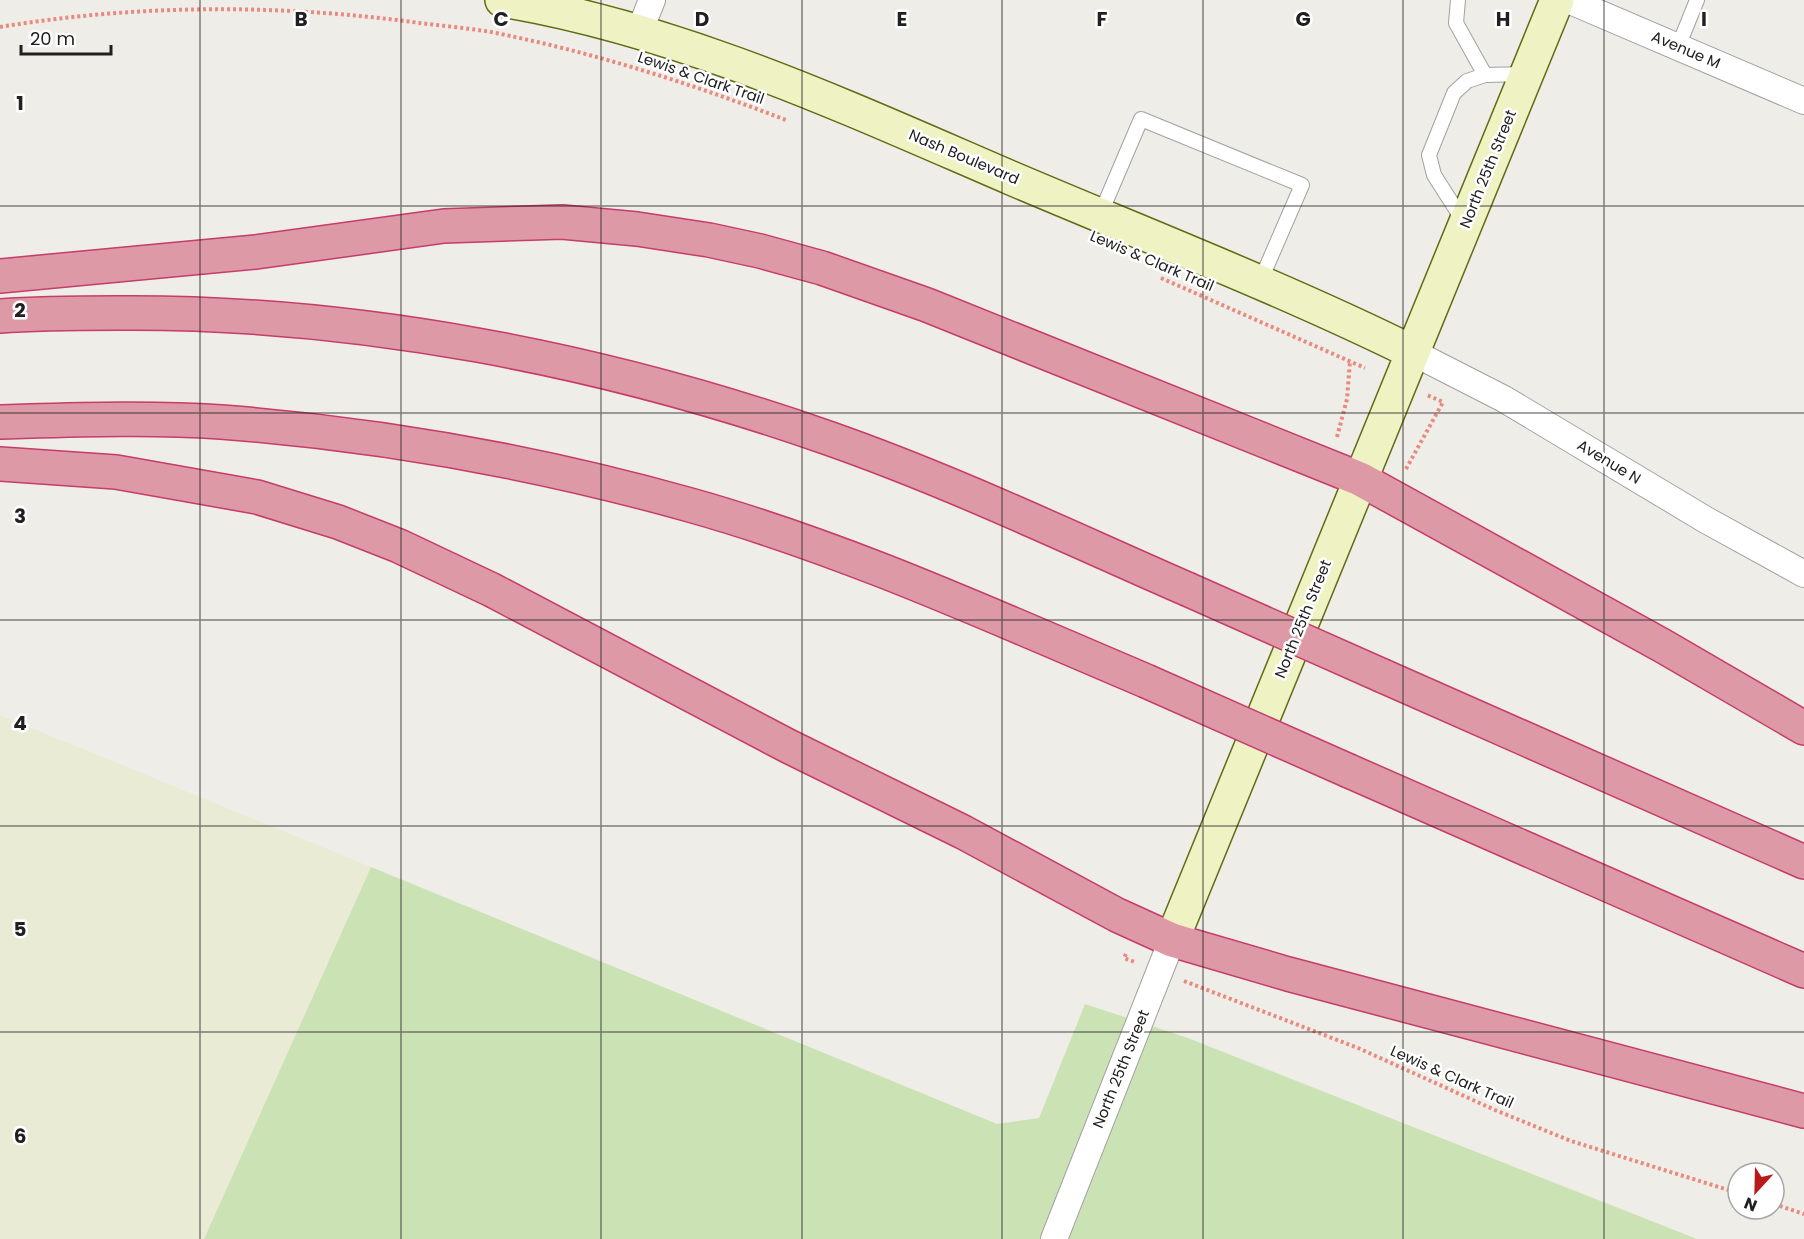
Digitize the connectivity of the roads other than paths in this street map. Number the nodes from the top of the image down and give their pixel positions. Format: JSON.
{"nodes":[{"id":1,"x":502,"y":0,"type":"edge"},
{"id":2,"x":652,"y":0,"type":"edge"},
{"id":3,"x":1458,"y":0,"type":"edge"},
{"id":4,"x":1557,"y":0,"type":"edge"},
{"id":5,"x":1568,"y":0,"type":"edge"},
{"id":6,"x":1697,"y":0,"type":"edge"},
{"id":7,"x":640,"y":30,"type":"junction"},
{"id":8,"x":1678,"y":47,"type":"junction"},
{"id":9,"x":1527,"y":74,"type":"junction"},
{"id":10,"x":1485,"y":75,"type":"junction"},
{"id":11,"x":1804,"y":101,"type":"edge"},
{"id":12,"x":1100,"y":215,"type":"junction"},
{"id":13,"x":1465,"y":224,"type":"junction"},
{"id":14,"x":0,"y":276,"type":"edge"},
{"id":15,"x":1259,"y":284,"type":"junction"},
{"id":16,"x":0,"y":316,"type":"edge"},
{"id":17,"x":1413,"y":352,"type":"junction"},
{"id":18,"x":0,"y":422,"type":"edge"},
{"id":19,"x":0,"y":464,"type":"edge"},
{"id":20,"x":1360,"y":479,"type":"junction"},
{"id":21,"x":1804,"y":574,"type":"edge"},
{"id":22,"x":1804,"y":728,"type":"edge"},
{"id":23,"x":1804,"y":862,"type":"edge"},
{"id":24,"x":1172,"y":940,"type":"junction"},
{"id":25,"x":1804,"y":971,"type":"edge"},
{"id":26,"x":1804,"y":1111,"type":"edge"},
{"id":27,"x":1054,"y":1239,"type":"edge"}],
"edges":[{"from":1,"to":7,"type":"street","name":"Nash Boulevard"},
{"from":2,"to":7,"type":"street"},
{"from":3,"to":10,"type":"lane"},
{"from":4,"to":9,"type":"street","name":"North 25th Street"},
{"from":5,"to":8,"type":"street","name":"Avenue M"},
{"from":6,"to":8,"type":"lane"},
{"from":7,"to":12,"type":"street","name":"Nash Boulevard"},
{"from":8,"to":11,"type":"street","name":"Avenue M"},
{"from":9,"to":10,"type":"lane"},
{"from":9,"to":13,"type":"street","name":"North 25th Street"},
{"from":10,"to":13,"type":"lane"},
{"from":12,"to":15,"type":"street","name":"Nash Boulevard"},
{"from":12,"to":15,"type":"lane"},
{"from":13,"to":17,"type":"street","name":"North 25th Street"},
{"from":14,"to":20,"type":"highway"},
{"from":15,"to":17,"type":"street","name":"Nash Boulevard"},
{"from":16,"to":23,"type":"highway","bridge":true},
{"from":17,"to":20,"type":"street","name":"North 25th Street"},
{"from":17,"to":21,"type":"street","name":"Avenue N"},
{"from":18,"to":25,"type":"highway","bridge":true},
{"from":19,"to":24,"type":"highway"},
{"from":20,"to":22,"type":"highway"},
{"from":20,"to":24,"type":"street","name":"North 25th Street"},
{"from":24,"to":26,"type":"highway"},
{"from":24,"to":27,"type":"street","name":"North 25th Street"}]}
